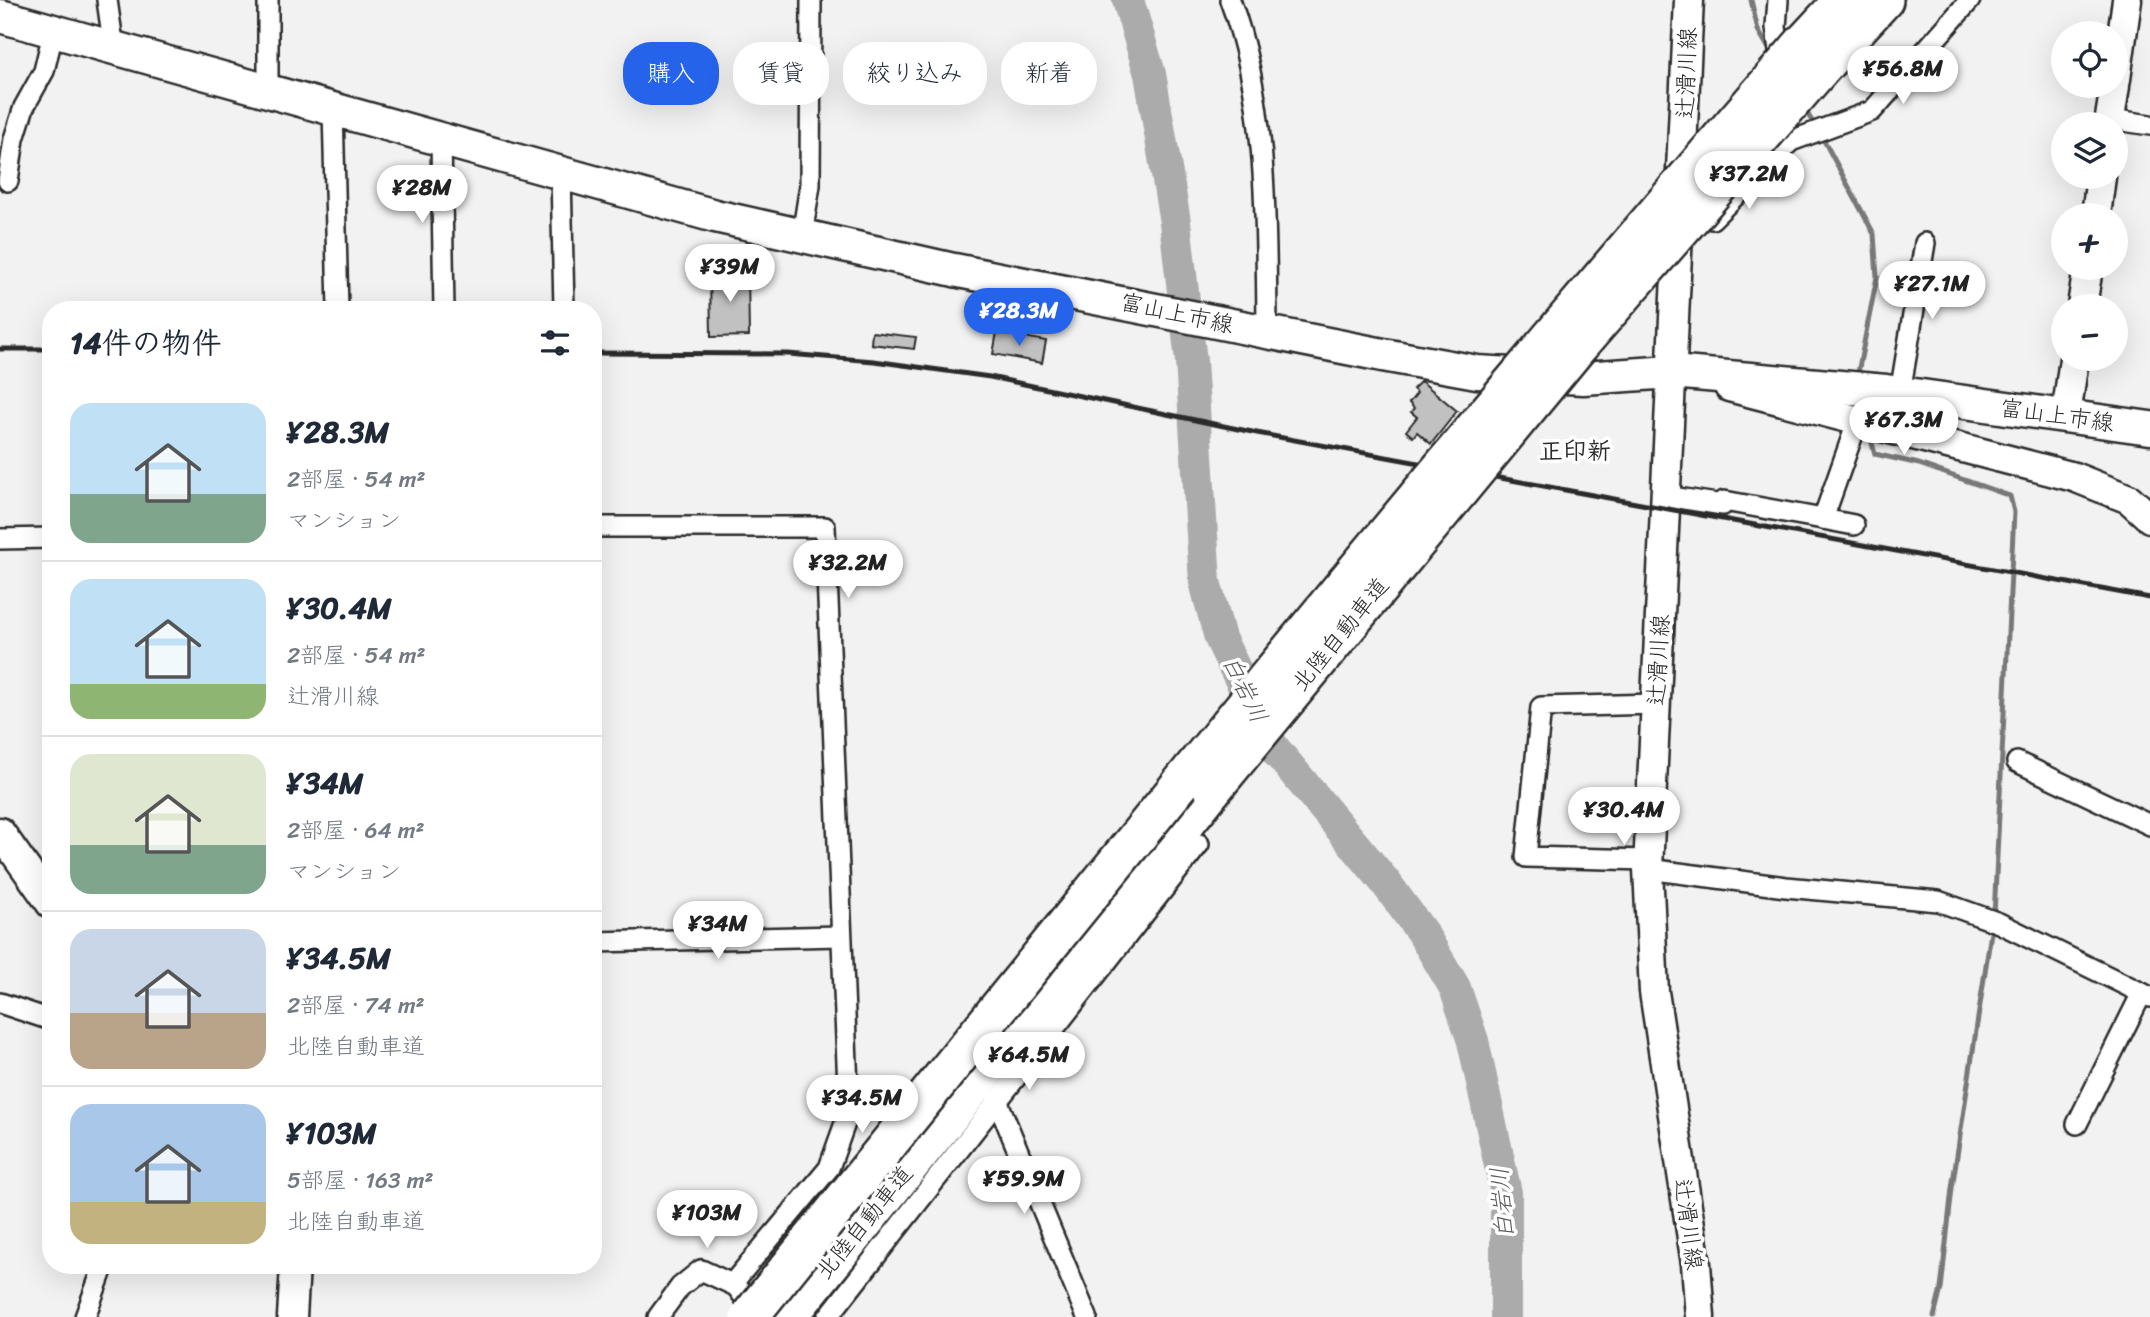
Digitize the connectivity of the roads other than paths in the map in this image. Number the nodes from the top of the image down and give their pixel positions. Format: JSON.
{"nodes":[{"id":1,"x":107,"y":0,"type":"edge"},
{"id":2,"x":268,"y":0,"type":"edge"},
{"id":3,"x":811,"y":0,"type":"edge"},
{"id":4,"x":1230,"y":0,"type":"edge"},
{"id":5,"x":1689,"y":0,"type":"edge"},
{"id":6,"x":1778,"y":0,"type":"edge"},
{"id":7,"x":1843,"y":0,"type":"edge"},
{"id":8,"x":1884,"y":0,"type":"edge"},
{"id":9,"x":1970,"y":0,"type":"edge"},
{"id":10,"x":2127,"y":0,"type":"edge"},
{"id":11,"x":0,"y":16,"type":"edge"},
{"id":12,"x":2124,"y":21,"type":"edge"},
{"id":13,"x":54,"y":29,"type":"junction"},
{"id":14,"x":110,"y":45,"type":"junction"},
{"id":15,"x":1814,"y":53,"type":"junction"},
{"id":16,"x":268,"y":90,"type":"junction"},
{"id":17,"x":333,"y":109,"type":"junction"},
{"id":18,"x":2128,"y":123,"type":"edge"},
{"id":19,"x":2150,"y":125,"type":"edge"},
{"id":20,"x":441,"y":140,"type":"junction"},
{"id":21,"x":1791,"y":141,"type":"junction"},
{"id":22,"x":561,"y":173,"type":"junction"},
{"id":23,"x":8,"y":181,"type":"dead end"},
{"id":24,"x":802,"y":236,"type":"junction"},
{"id":25,"x":1925,"y":243,"type":"dead end"},
{"id":26,"x":1679,"y":251,"type":"junction"},
{"id":27,"x":338,"y":301,"type":"edge"},
{"id":28,"x":443,"y":301,"type":"edge"},
{"id":29,"x":564,"y":301,"type":"edge"},
{"id":30,"x":1267,"y":332,"type":"junction"},
{"id":31,"x":2072,"y":371,"type":"edge"},
{"id":32,"x":1672,"y":372,"type":"junction"},
{"id":33,"x":1900,"y":393,"type":"junction"},
{"id":34,"x":2066,"y":415,"type":"junction"},
{"id":35,"x":1858,"y":420,"type":"junction"},
{"id":36,"x":2150,"y":428,"type":"edge"},
{"id":37,"x":1678,"y":498,"type":"dead end"},
{"id":38,"x":2150,"y":518,"type":"edge"},
{"id":39,"x":1823,"y":519,"type":"junction"},
{"id":40,"x":1854,"y":525,"type":"dead end"},
{"id":41,"x":602,"y":527,"type":"edge"},
{"id":42,"x":42,"y":538,"type":"edge"},
{"id":43,"x":0,"y":539,"type":"edge"},
{"id":44,"x":1656,"y":704,"type":"junction"},
{"id":45,"x":2017,"y":762,"type":"dead end"},
{"id":46,"x":2150,"y":825,"type":"edge"},
{"id":47,"x":0,"y":832,"type":"edge"},
{"id":48,"x":1199,"y":844,"type":"dead end"},
{"id":49,"x":1648,"y":865,"type":"junction"},
{"id":50,"x":42,"y":891,"type":"edge"},
{"id":51,"x":841,"y":936,"type":"junction"},
{"id":52,"x":602,"y":942,"type":"edge"},
{"id":53,"x":2146,"y":995,"type":"edge"},
{"id":54,"x":0,"y":1003,"type":"edge"},
{"id":55,"x":42,"y":1017,"type":"edge"},
{"id":56,"x":997,"y":1100,"type":"junction"},
{"id":57,"x":2077,"y":1124,"type":"dead end"},
{"id":58,"x":101,"y":1274,"type":"edge"},
{"id":59,"x":297,"y":1274,"type":"edge"},
{"id":60,"x":732,"y":1284,"type":"junction"},
{"id":61,"x":85,"y":1317,"type":"edge"},
{"id":62,"x":292,"y":1317,"type":"edge"},
{"id":63,"x":658,"y":1317,"type":"edge"},
{"id":64,"x":749,"y":1317,"type":"edge"},
{"id":65,"x":758,"y":1317,"type":"edge"},
{"id":66,"x":788,"y":1317,"type":"edge"},
{"id":67,"x":828,"y":1317,"type":"edge"},
{"id":68,"x":1087,"y":1317,"type":"edge"},
{"id":69,"x":1700,"y":1317,"type":"edge"}],
"edges":[{"from":1,"to":14,"type":"street"},
{"from":2,"to":16,"type":"street"},
{"from":3,"to":24,"type":"street"},
{"from":4,"to":30,"type":"street"},
{"from":5,"to":26,"type":"main road","name":"辻滑川線"},
{"from":6,"to":21,"type":"street"},
{"from":7,"to":15,"type":"highway","name":"北陸自動車道"},
{"from":8,"to":15,"type":"highway","name":"北陸自動車道"},
{"from":9,"to":21,"type":"street"},
{"from":10,"to":12,"type":"main road"},
{"from":11,"to":13,"type":"main road","name":"富山上市線"},
{"from":13,"to":14,"type":"main road","name":"富山上市線"},
{"from":13,"to":23,"type":"street"},
{"from":14,"to":16,"type":"main road","name":"富山上市線"},
{"from":15,"to":64,"type":"highway","name":"北陸自動車道","bridge":true},
{"from":15,"to":66,"type":"highway","name":"北陸自動車道","bridge":true},
{"from":16,"to":17,"type":"main road","name":"富山上市線"},
{"from":17,"to":20,"type":"main road","name":"富山上市線"},
{"from":17,"to":27,"type":"street"},
{"from":18,"to":19,"type":"street"},
{"from":20,"to":22,"type":"main road","name":"富山上市線"},
{"from":20,"to":28,"type":"street"},
{"from":21,"to":26,"type":"street"},
{"from":22,"to":24,"type":"main road","name":"富山上市線"},
{"from":22,"to":29,"type":"street"},
{"from":24,"to":30,"type":"main road","name":"富山上市線"},
{"from":25,"to":33,"type":"street"},
{"from":26,"to":32,"type":"main road","name":"辻滑川線"},
{"from":30,"to":32,"type":"main road","name":"富山上市線"},
{"from":31,"to":34,"type":"main road"},
{"from":32,"to":33,"type":"main road","name":"富山上市線"},
{"from":32,"to":35,"type":"main road"},
{"from":32,"to":44,"type":"main road","name":"辻滑川線"},
{"from":33,"to":34,"type":"main road","name":"富山上市線"},
{"from":34,"to":36,"type":"main road","name":"富山上市線"},
{"from":35,"to":38,"type":"main road"},
{"from":35,"to":39,"type":"street"},
{"from":37,"to":39,"type":"street"},
{"from":39,"to":40,"type":"street"},
{"from":41,"to":51,"type":"street"},
{"from":42,"to":43,"type":"street"},
{"from":44,"to":49,"type":"main road","name":"辻滑川線"},
{"from":44,"to":49,"type":"street"},
{"from":45,"to":46,"type":"street"},
{"from":47,"to":50,"type":"main road"},
{"from":48,"to":56,"type":"street"},
{"from":49,"to":53,"type":"street"},
{"from":49,"to":69,"type":"main road","name":"辻滑川線"},
{"from":51,"to":52,"type":"street"},
{"from":51,"to":60,"type":"street"},
{"from":53,"to":57,"type":"street"},
{"from":54,"to":55,"type":"street"},
{"from":56,"to":67,"type":"street"},
{"from":56,"to":68,"type":"street"},
{"from":58,"to":61,"type":"street"},
{"from":59,"to":62,"type":"main road"},
{"from":60,"to":63,"type":"street"},
{"from":60,"to":65,"type":"street"}]}
